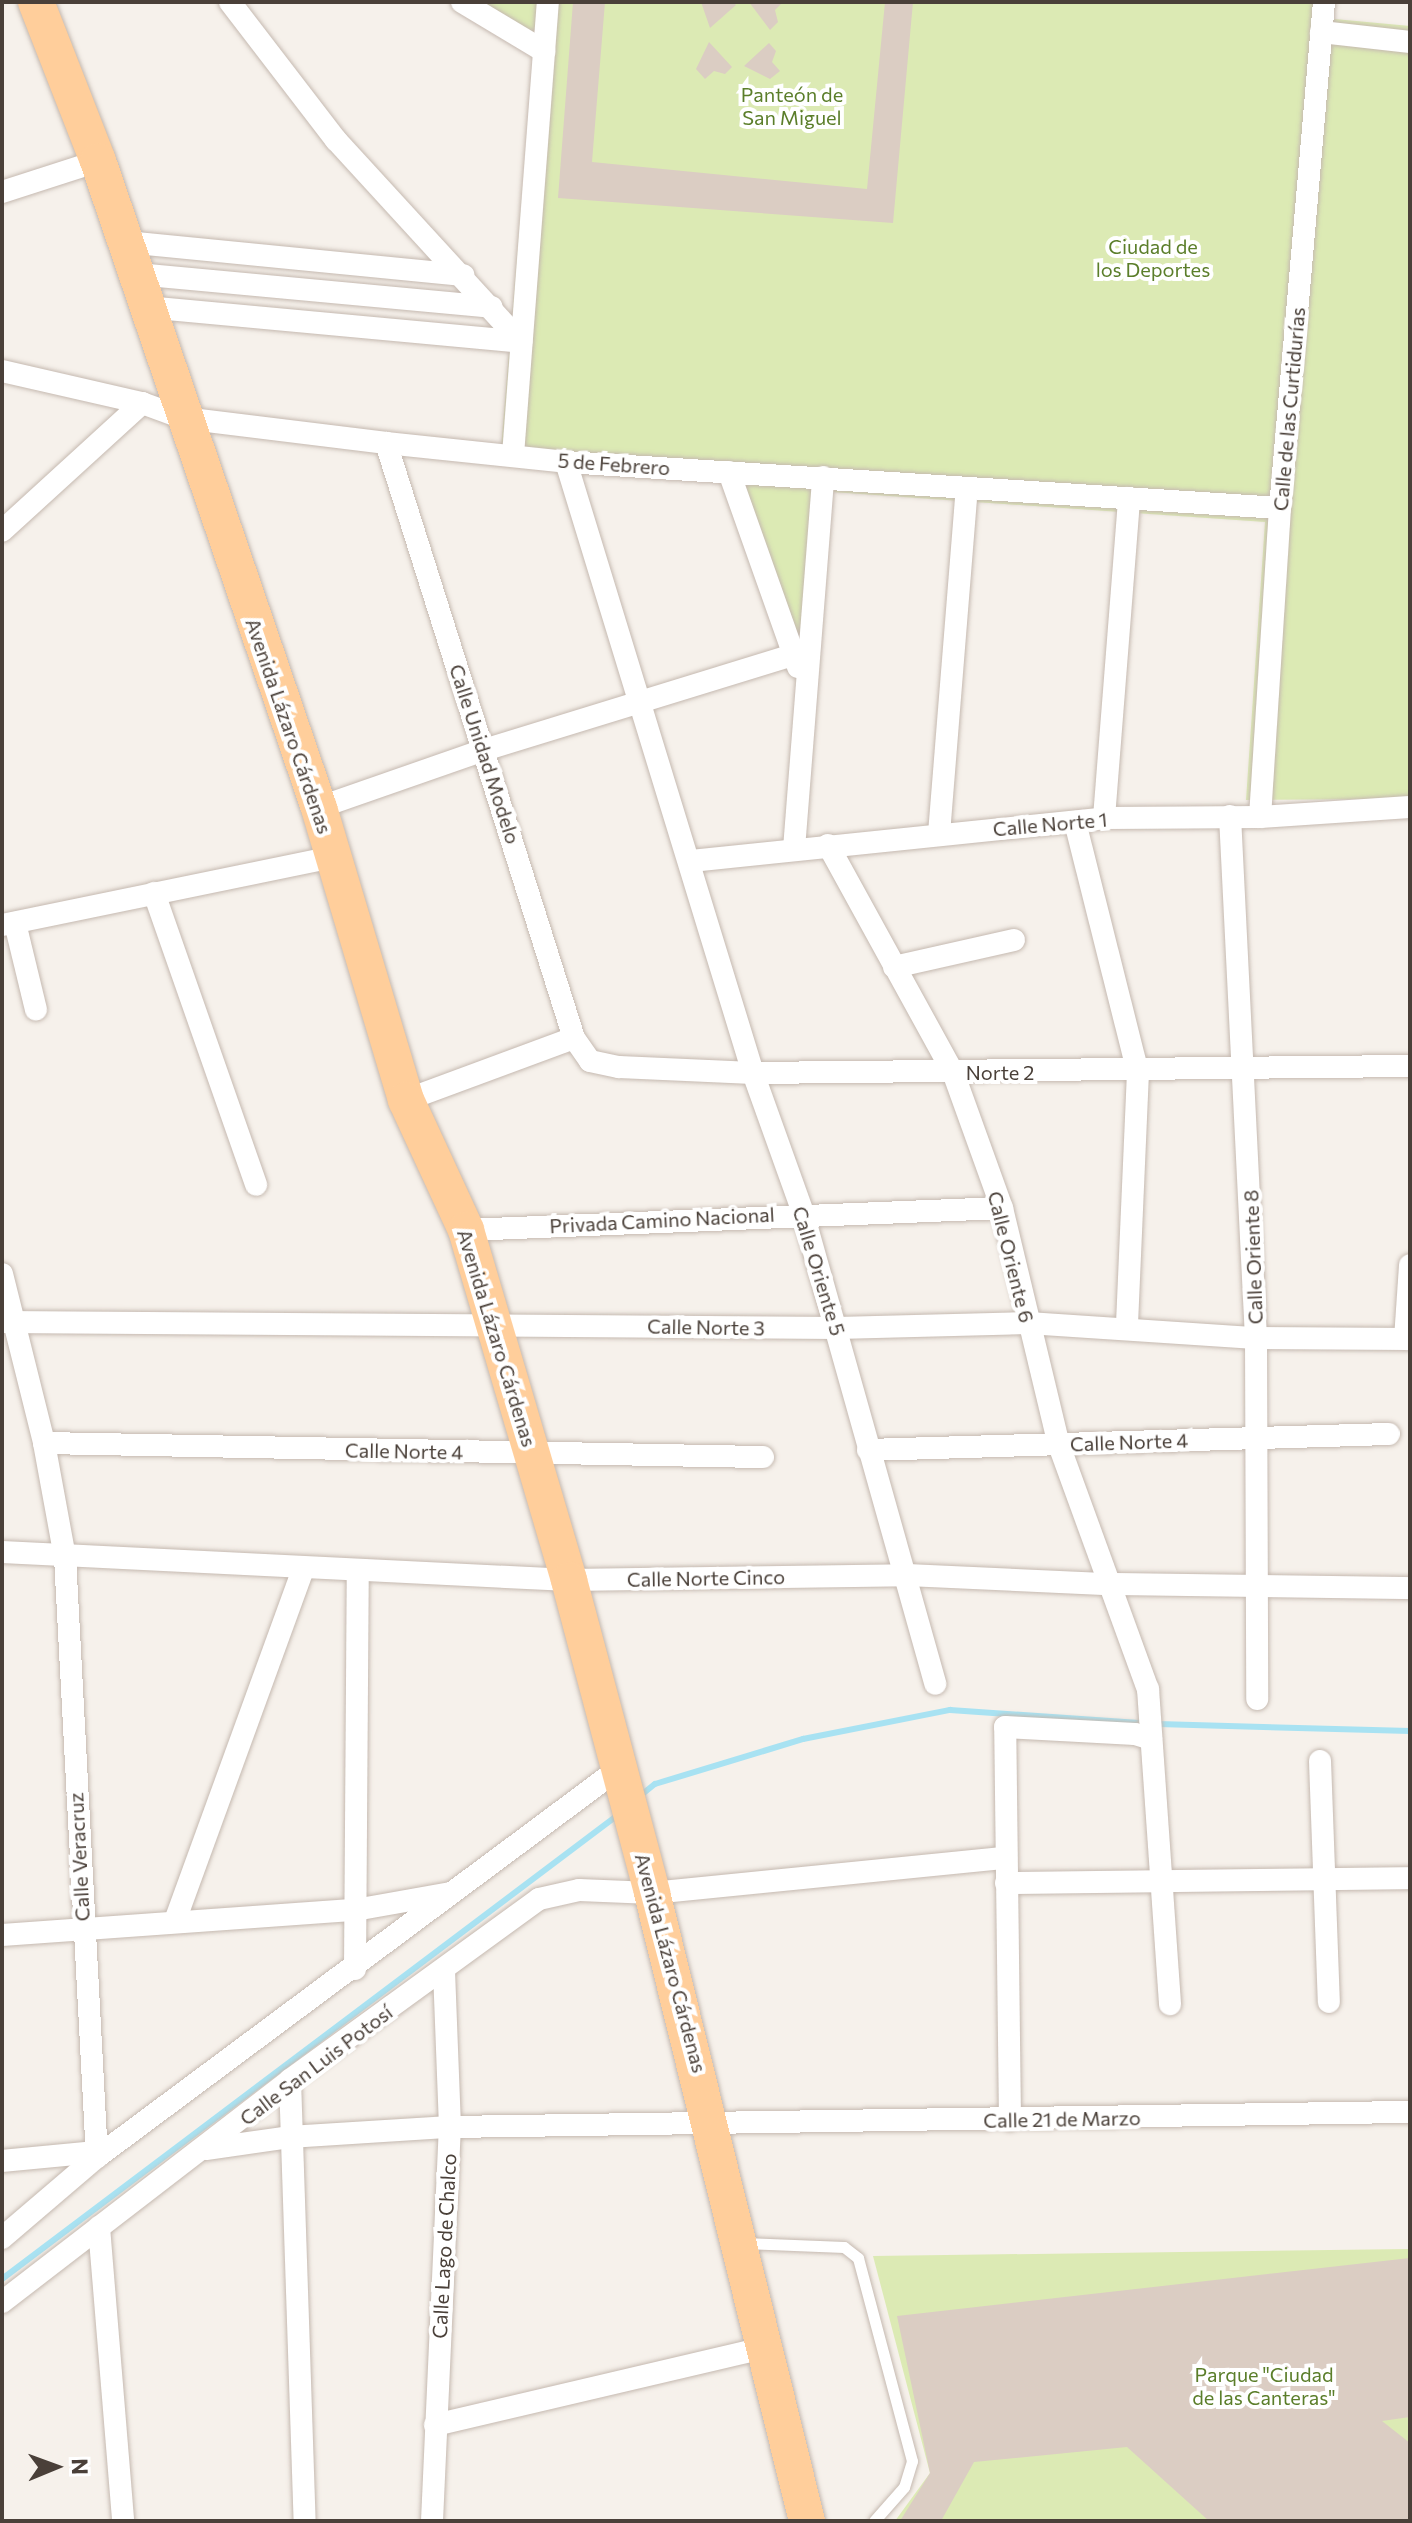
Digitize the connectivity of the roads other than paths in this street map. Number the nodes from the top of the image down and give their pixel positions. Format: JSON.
{"nodes":[{"id":1,"x":36,"y":2,"type":"edge"},
{"id":2,"x":230,"y":2,"type":"edge"},
{"id":3,"x":462,"y":2,"type":"edge"},
{"id":4,"x":548,"y":2,"type":"edge"},
{"id":5,"x":1324,"y":2,"type":"edge"},
{"id":6,"x":1321,"y":32,"type":"junction"},
{"id":7,"x":1410,"y":42,"type":"edge"},
{"id":8,"x":544,"y":51,"type":"junction"},
{"id":9,"x":98,"y":161,"type":"junction"},
{"id":10,"x":2,"y":192,"type":"edge"},
{"id":11,"x":136,"y":274,"type":"junction"},
{"id":12,"x":463,"y":275,"type":"junction"},
{"id":13,"x":491,"y":307,"type":"junction"},
{"id":14,"x":521,"y":342,"type":"junction"},
{"id":15,"x":2,"y":371,"type":"edge"},
{"id":16,"x":142,"y":403,"type":"junction"},
{"id":17,"x":183,"y":418,"type":"junction"},
{"id":18,"x":386,"y":443,"type":"junction"},
{"id":19,"x":513,"y":455,"type":"junction"},
{"id":20,"x":566,"y":462,"type":"junction"},
{"id":21,"x":729,"y":472,"type":"junction"},
{"id":22,"x":823,"y":477,"type":"junction"},
{"id":23,"x":967,"y":489,"type":"junction"},
{"id":24,"x":1129,"y":498,"type":"junction"},
{"id":25,"x":1280,"y":508,"type":"junction"},
{"id":26,"x":2,"y":531,"type":"edge"},
{"id":27,"x":793,"y":655,"type":"junction"},
{"id":28,"x":806,"y":686,"type":"junction"},
{"id":29,"x":638,"y":702,"type":"junction"},
{"id":30,"x":484,"y":750,"type":"junction"},
{"id":31,"x":329,"y":804,"type":"dead end"},
{"id":32,"x":1410,"y":807,"type":"edge"},
{"id":33,"x":1230,"y":816,"type":"junction"},
{"id":34,"x":1260,"y":817,"type":"junction"},
{"id":35,"x":1104,"y":818,"type":"junction"},
{"id":36,"x":1075,"y":822,"type":"junction"},
{"id":37,"x":939,"y":834,"type":"junction"},
{"id":38,"x":828,"y":845,"type":"junction"},
{"id":39,"x":794,"y":849,"type":"junction"},
{"id":40,"x":333,"y":857,"type":"junction"},
{"id":41,"x":691,"y":861,"type":"junction"},
{"id":42,"x":154,"y":893,"type":"junction"},
{"id":43,"x":8,"y":924,"type":"edge"},
{"id":44,"x":1014,"y":940,"type":"dead end"},
{"id":45,"x":894,"y":967,"type":"junction"},
{"id":46,"x":36,"y":1010,"type":"dead end"},
{"id":47,"x":574,"y":1038,"type":"junction"},
{"id":48,"x":590,"y":1061,"type":"joint"},
{"id":49,"x":1410,"y":1066,"type":"edge"},
{"id":50,"x":1246,"y":1067,"type":"junction"},
{"id":51,"x":953,"y":1072,"type":"junction"},
{"id":52,"x":1138,"y":1072,"type":"junction"},
{"id":53,"x":753,"y":1073,"type":"junction"},
{"id":54,"x":406,"y":1100,"type":"junction"},
{"id":55,"x":256,"y":1185,"type":"dead end"},
{"id":56,"x":1002,"y":1208,"type":"junction"},
{"id":57,"x":803,"y":1213,"type":"junction"},
{"id":58,"x":466,"y":1230,"type":"junction"},
{"id":59,"x":1410,"y":1265,"type":"edge"},
{"id":60,"x":2,"y":1274,"type":"edge"},
{"id":61,"x":7,"y":1322,"type":"edge"},
{"id":62,"x":492,"y":1323,"type":"junction"},
{"id":63,"x":1028,"y":1323,"type":"junction"},
{"id":64,"x":1127,"y":1327,"type":"junction"},
{"id":65,"x":837,"y":1328,"type":"junction"},
{"id":66,"x":1256,"y":1338,"type":"junction"},
{"id":67,"x":1408,"y":1339,"type":"edge"},
{"id":68,"x":1389,"y":1434,"type":"dead end"},
{"id":69,"x":1257,"y":1438,"type":"junction"},
{"id":70,"x":44,"y":1443,"type":"junction"},
{"id":71,"x":1059,"y":1445,"type":"junction"},
{"id":72,"x":868,"y":1450,"type":"junction"},
{"id":73,"x":531,"y":1454,"type":"junction"},
{"id":74,"x":763,"y":1457,"type":"dead end"},
{"id":75,"x":2,"y":1552,"type":"edge"},
{"id":76,"x":65,"y":1557,"type":"junction"},
{"id":77,"x":303,"y":1570,"type":"junction"},
{"id":78,"x":358,"y":1573,"type":"junction"},
{"id":79,"x":907,"y":1575,"type":"junction"},
{"id":80,"x":569,"y":1580,"type":"junction"},
{"id":81,"x":1109,"y":1584,"type":"junction"},
{"id":82,"x":1258,"y":1586,"type":"junction"},
{"id":83,"x":1410,"y":1588,"type":"edge"},
{"id":84,"x":935,"y":1684,"type":"dead end"},
{"id":85,"x":1257,"y":1699,"type":"dead end"},
{"id":86,"x":1150,"y":1735,"type":"junction"},
{"id":87,"x":1320,"y":1761,"type":"dead end"},
{"id":88,"x":624,"y":1794,"type":"junction"},
{"id":89,"x":1005,"y":1858,"type":"junction"},
{"id":90,"x":1165,"y":1878,"type":"junction"},
{"id":91,"x":1326,"y":1878,"type":"junction"},
{"id":92,"x":1410,"y":1878,"type":"edge"},
{"id":93,"x":1006,"y":1883,"type":"junction"},
{"id":94,"x":455,"y":1892,"type":"junction"},
{"id":95,"x":652,"y":1893,"type":"junction"},
{"id":96,"x":355,"y":1910,"type":"junction"},
{"id":97,"x":175,"y":1921,"type":"junction"},
{"id":98,"x":83,"y":1928,"type":"junction"},
{"id":99,"x":2,"y":1935,"type":"edge"},
{"id":100,"x":355,"y":1969,"type":"junction"},
{"id":101,"x":444,"y":1971,"type":"junction"},
{"id":102,"x":1329,"y":2002,"type":"dead end"},
{"id":103,"x":1170,"y":2004,"type":"dead end"},
{"id":104,"x":290,"y":2080,"type":"junction"},
{"id":105,"x":1410,"y":2112,"type":"edge"},
{"id":106,"x":1010,"y":2120,"type":"junction"},
{"id":107,"x":713,"y":2123,"type":"junction"},
{"id":108,"x":450,"y":2127,"type":"junction"},
{"id":109,"x":289,"y":2137,"type":"junction"},
{"id":110,"x":206,"y":2149,"type":"junction"},
{"id":111,"x":96,"y":2154,"type":"junction"},
{"id":112,"x":2,"y":2161,"type":"edge"},
{"id":113,"x":99,"y":2227,"type":"junction"},
{"id":114,"x":2,"y":2238,"type":"edge"},
{"id":115,"x":740,"y":2243,"type":"junction"},
{"id":116,"x":2,"y":2302,"type":"edge"},
{"id":117,"x":763,"y":2348,"type":"junction"},
{"id":118,"x":435,"y":2425,"type":"junction"},
{"id":119,"x":123,"y":2521,"type":"edge"},
{"id":120,"x":305,"y":2521,"type":"edge"},
{"id":121,"x":432,"y":2521,"type":"edge"},
{"id":122,"x":807,"y":2521,"type":"edge"},
{"id":123,"x":874,"y":2521,"type":"edge"}],
"edges":[{"from":1,"to":9,"type":"main road","name":"Avenida Lázaro Cárdenas"},
{"from":2,"to":12,"type":"street"},
{"from":3,"to":8,"type":"street"},
{"from":4,"to":8,"type":"street"},
{"from":5,"to":6,"type":"street","name":"Calle de las Curtidurías"},
{"from":6,"to":7,"type":"street"},
{"from":6,"to":25,"type":"street","name":"Calle de las Curtidurías"},
{"from":8,"to":14,"type":"street"},
{"from":9,"to":10,"type":"street"},
{"from":9,"to":11,"type":"main road","name":"Avenida Lázaro Cárdenas"},
{"from":11,"to":12,"type":"street"},
{"from":11,"to":13,"type":"street"},
{"from":11,"to":14,"type":"street"},
{"from":11,"to":17,"type":"main road","name":"Avenida Lázaro Cárdenas"},
{"from":12,"to":13,"type":"street"},
{"from":13,"to":14,"type":"street"},
{"from":14,"to":19,"type":"street"},
{"from":15,"to":16,"type":"street","name":"5 de Febrero"},
{"from":16,"to":17,"type":"street","name":"5 de Febrero"},
{"from":16,"to":26,"type":"street"},
{"from":17,"to":18,"type":"street","name":"5 de Febrero"},
{"from":17,"to":40,"type":"main road","name":"Avenida Lázaro Cárdenas"},
{"from":18,"to":19,"type":"street","name":"5 de Febrero"},
{"from":18,"to":30,"type":"street","name":"Calle Unidad Modelo"},
{"from":19,"to":20,"type":"street","name":"5 de Febrero"},
{"from":20,"to":21,"type":"street","name":"5 de Febrero"},
{"from":20,"to":29,"type":"street","name":"Calle Oriente 5"},
{"from":21,"to":22,"type":"street","name":"5 de Febrero"},
{"from":21,"to":27,"type":"street"},
{"from":22,"to":23,"type":"street","name":"5 de Febrero"},
{"from":22,"to":28,"type":"street"},
{"from":23,"to":24,"type":"street","name":"5 de Febrero"},
{"from":23,"to":37,"type":"street"},
{"from":24,"to":25,"type":"street","name":"5 de Febrero"},
{"from":24,"to":35,"type":"street"},
{"from":25,"to":34,"type":"street","name":"Calle de las Curtidurías"},
{"from":27,"to":28,"type":"street"},
{"from":27,"to":29,"type":"street"},
{"from":28,"to":39,"type":"street"},
{"from":29,"to":30,"type":"street"},
{"from":29,"to":41,"type":"street","name":"Calle Oriente 5"},
{"from":30,"to":31,"type":"street"},
{"from":30,"to":47,"type":"street","name":"Calle Unidad Modelo"},
{"from":32,"to":34,"type":"street","name":"Calle Norte 1"},
{"from":33,"to":34,"type":"street","name":"Calle Norte 1"},
{"from":33,"to":35,"type":"street","name":"Calle Norte 1"},
{"from":33,"to":50,"type":"street","name":"Calle Oriente 8"},
{"from":35,"to":36,"type":"street","name":"Calle Norte 1"},
{"from":36,"to":37,"type":"street","name":"Calle Norte 1"},
{"from":36,"to":52,"type":"street"},
{"from":37,"to":38,"type":"street","name":"Calle Norte 1"},
{"from":38,"to":39,"type":"street","name":"Calle Norte 1"},
{"from":38,"to":45,"type":"street","name":"Calle Oriente 6"},
{"from":39,"to":41,"type":"street","name":"Calle Norte 1"},
{"from":40,"to":42,"type":"street"},
{"from":40,"to":54,"type":"main road","name":"Avenida Lázaro Cárdenas"},
{"from":41,"to":53,"type":"street","name":"Calle Oriente 5"},
{"from":42,"to":43,"type":"street"},
{"from":42,"to":55,"type":"street"},
{"from":43,"to":46,"type":"street"},
{"from":44,"to":45,"type":"street"},
{"from":45,"to":51,"type":"street","name":"Calle Oriente 6"},
{"from":47,"to":48,"type":"street","name":"Calle Unidad Modelo"},
{"from":47,"to":54,"type":"street"},
{"from":48,"to":53,"type":"street","name":"Norte 2"},
{"from":49,"to":50,"type":"street","name":"Norte 2"},
{"from":50,"to":52,"type":"street","name":"Norte 2"},
{"from":50,"to":66,"type":"street","name":"Calle Oriente 8"},
{"from":51,"to":52,"type":"street","name":"Norte 2"},
{"from":51,"to":53,"type":"street","name":"Norte 2"},
{"from":51,"to":56,"type":"street","name":"Calle Oriente 6"},
{"from":52,"to":64,"type":"street"},
{"from":53,"to":57,"type":"street","name":"Calle Oriente 5"},
{"from":54,"to":58,"type":"main road","name":"Avenida Lázaro Cárdenas"},
{"from":56,"to":57,"type":"street","name":"Privada Camino Nacional"},
{"from":56,"to":63,"type":"street","name":"Calle Oriente 6"},
{"from":57,"to":58,"type":"street","name":"Privada Camino Nacional"},
{"from":57,"to":65,"type":"street","name":"Calle Oriente 5"},
{"from":58,"to":62,"type":"main road","name":"Avenida Lázaro Cárdenas"},
{"from":59,"to":67,"type":"street"},
{"from":60,"to":61,"type":"street","name":"Calle Veracruz"},
{"from":61,"to":62,"type":"street","name":"Calle Norte 3"},
{"from":61,"to":70,"type":"street","name":"Calle Veracruz"},
{"from":62,"to":65,"type":"street","name":"Calle Norte 3"},
{"from":62,"to":73,"type":"main road","name":"Avenida Lázaro Cárdenas"},
{"from":63,"to":64,"type":"street","name":"Calle Norte 3"},
{"from":63,"to":65,"type":"street","name":"Calle Norte 3"},
{"from":63,"to":71,"type":"street","name":"Calle Oriente 6"},
{"from":64,"to":66,"type":"street","name":"Calle Norte 3"},
{"from":65,"to":72,"type":"street","name":"Calle Oriente 5"},
{"from":66,"to":67,"type":"street","name":"Calle Norte 3"},
{"from":66,"to":69,"type":"street","name":"Calle Oriente 8"},
{"from":68,"to":69,"type":"street","name":"Calle Norte 4"},
{"from":69,"to":71,"type":"street","name":"Calle Norte 4"},
{"from":69,"to":82,"type":"street","name":"Calle Oriente 8"},
{"from":70,"to":73,"type":"street","name":"Calle Norte 4"},
{"from":70,"to":76,"type":"street","name":"Calle Veracruz"},
{"from":71,"to":72,"type":"street","name":"Calle Norte 4"},
{"from":71,"to":81,"type":"street","name":"Calle Oriente 6"},
{"from":72,"to":79,"type":"street","name":"Calle Oriente 5"},
{"from":73,"to":74,"type":"street","name":"Calle Norte 4"},
{"from":73,"to":80,"type":"main road","name":"Avenida Lázaro Cárdenas"},
{"from":75,"to":76,"type":"street","name":"Calle Norte Cinco"},
{"from":76,"to":77,"type":"street","name":"Calle Norte Cinco"},
{"from":76,"to":98,"type":"street","name":"Calle Veracruz"},
{"from":77,"to":78,"type":"street","name":"Calle Norte Cinco"},
{"from":77,"to":97,"type":"street"},
{"from":78,"to":80,"type":"street","name":"Calle Norte Cinco"},
{"from":78,"to":96,"type":"street"},
{"from":79,"to":80,"type":"street","name":"Calle Norte Cinco"},
{"from":79,"to":81,"type":"street","name":"Calle Norte Cinco"},
{"from":79,"to":84,"type":"street","name":"Calle Oriente 5"},
{"from":80,"to":88,"type":"main road","name":"Avenida Lázaro Cárdenas"},
{"from":81,"to":82,"type":"street","name":"Calle Norte Cinco"},
{"from":81,"to":86,"type":"street","name":"Calle Oriente 6"},
{"from":82,"to":83,"type":"street","name":"Calle Norte Cinco"},
{"from":82,"to":85,"type":"street","name":"Calle Oriente 8"},
{"from":86,"to":89,"type":"street"},
{"from":86,"to":90,"type":"street","name":"Calle Oriente 6"},
{"from":87,"to":91,"type":"street"},
{"from":88,"to":94,"type":"street"},
{"from":88,"to":95,"type":"main road","name":"Avenida Lázaro Cárdenas"},
{"from":89,"to":93,"type":"street"},
{"from":89,"to":95,"type":"street","name":"Calle San Luis Potosí"},
{"from":90,"to":91,"type":"street"},
{"from":90,"to":93,"type":"street"},
{"from":90,"to":103,"type":"street","name":"Calle Oriente 6"},
{"from":91,"to":92,"type":"street"},
{"from":91,"to":102,"type":"street"},
{"from":93,"to":106,"type":"street"},
{"from":94,"to":96,"type":"street"},
{"from":94,"to":100,"type":"street"},
{"from":95,"to":101,"type":"street","name":"Calle San Luis Potosí"},
{"from":95,"to":107,"type":"main road","name":"Avenida Lázaro Cárdenas"},
{"from":96,"to":97,"type":"street"},
{"from":96,"to":100,"type":"street"},
{"from":97,"to":98,"type":"street"},
{"from":98,"to":99,"type":"street"},
{"from":98,"to":111,"type":"street","name":"Calle Veracruz"},
{"from":100,"to":111,"type":"street"},
{"from":101,"to":104,"type":"street","name":"Calle San Luis Potosí"},
{"from":101,"to":108,"type":"street","name":"Calle Lago de Chalco"},
{"from":104,"to":109,"type":"street"},
{"from":104,"to":110,"type":"street","name":"Calle San Luis Potosí"},
{"from":105,"to":106,"type":"street","name":"Calle 21 de Marzo"},
{"from":106,"to":107,"type":"street","name":"Calle 21 de Marzo"},
{"from":107,"to":108,"type":"street","name":"Calle 21 de Marzo"},
{"from":107,"to":115,"type":"main road","name":"Avenida Lázaro Cárdenas"},
{"from":108,"to":109,"type":"street","name":"Calle 21 de Marzo"},
{"from":108,"to":118,"type":"street","name":"Calle Lago de Chalco"},
{"from":109,"to":110,"type":"street","name":"Calle 21 de Marzo"},
{"from":109,"to":120,"type":"street"},
{"from":110,"to":113,"type":"street","name":"Calle San Luis Potosí"},
{"from":111,"to":112,"type":"street"},
{"from":111,"to":114,"type":"street"},
{"from":113,"to":116,"type":"street","name":"Calle San Luis Potosí"},
{"from":113,"to":119,"type":"street"},
{"from":115,"to":117,"type":"main road","name":"Avenida Lázaro Cárdenas"},
{"from":115,"to":123,"type":"lane"},
{"from":117,"to":118,"type":"street"},
{"from":117,"to":122,"type":"main road","name":"Avenida Lázaro Cárdenas"},
{"from":118,"to":121,"type":"street","name":"Calle Lago de Chalco"}]}
